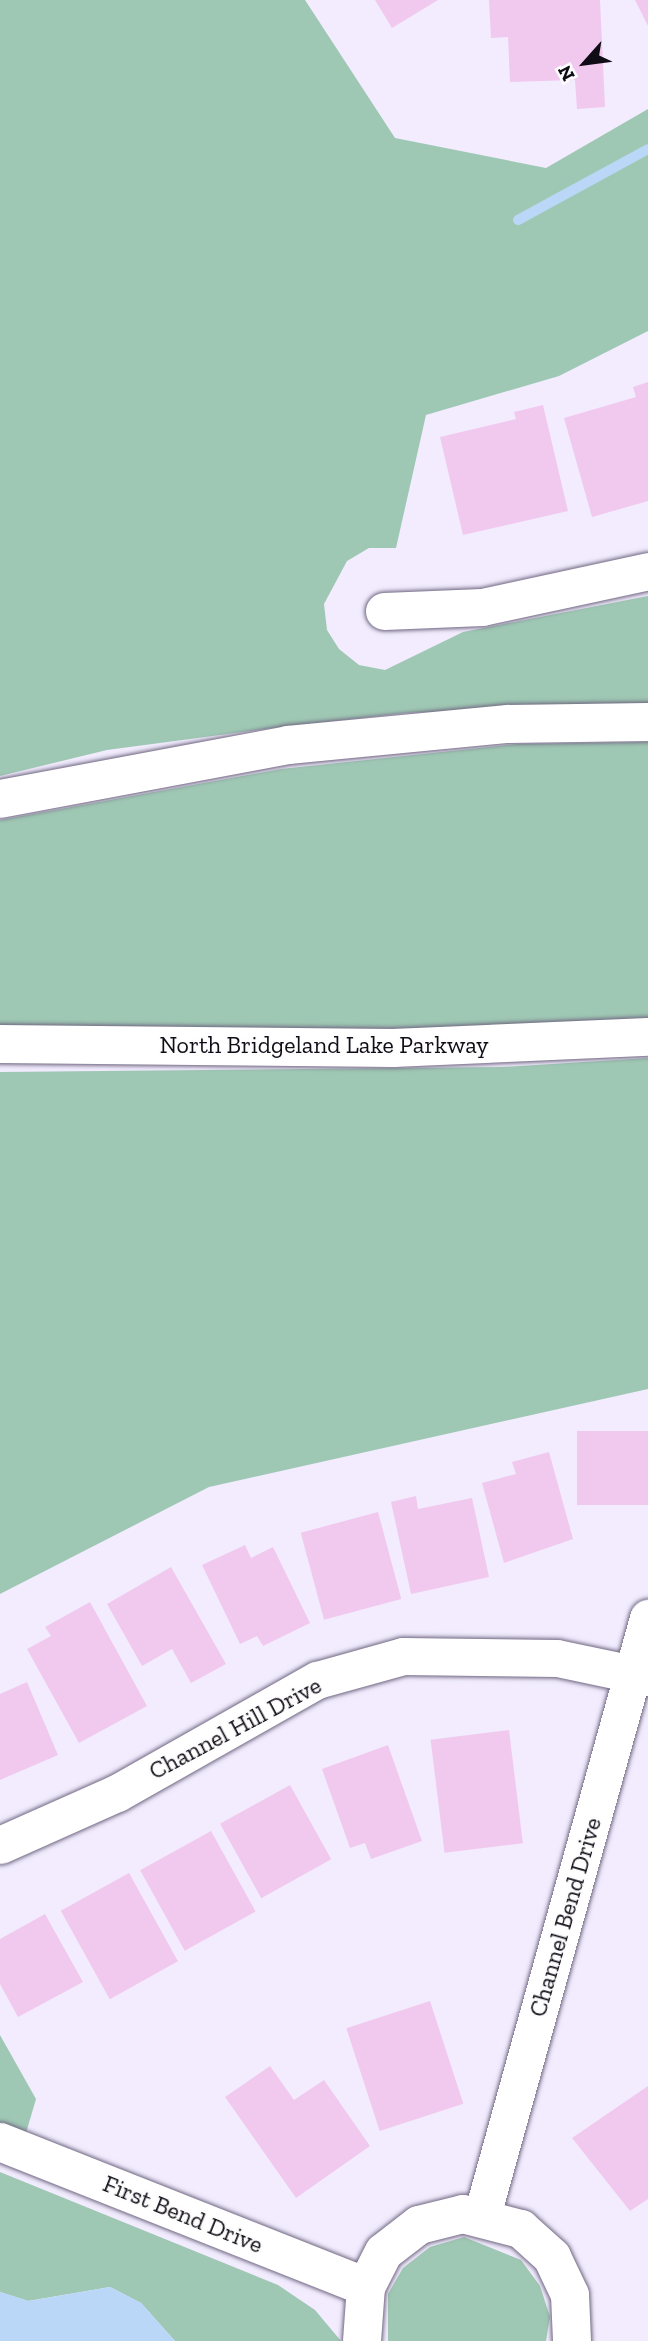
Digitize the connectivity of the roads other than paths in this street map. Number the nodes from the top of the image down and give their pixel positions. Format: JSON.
{"nodes":[{"id":1,"x":648,"y":572,"type":"edge"},
{"id":2,"x":384,"y":611,"type":"dead end"},
{"id":3,"x":648,"y":722,"type":"edge"},
{"id":4,"x":0,"y":799,"type":"edge"},
{"id":5,"x":648,"y":1037,"type":"edge"},
{"id":6,"x":0,"y":1044,"type":"edge"},
{"id":7,"x":648,"y":1618,"type":"edge"},
{"id":8,"x":641,"y":1675,"type":"edge"},
{"id":9,"x":0,"y":1845,"type":"edge"},
{"id":10,"x":0,"y":2142,"type":"edge"},
{"id":11,"x":482,"y":2215,"type":"junction"},
{"id":12,"x":366,"y":2287,"type":"junction"},
{"id":13,"x":362,"y":2341,"type":"edge"},
{"id":14,"x":572,"y":2341,"type":"edge"}],
"edges":[{"from":1,"to":2,"type":"street"},
{"from":3,"to":4,"type":"main road"},
{"from":5,"to":6,"type":"main road","name":"North Bridgeland Lake Parkway"},
{"from":7,"to":8,"type":"street","name":"Channel Bend Drive"},
{"from":8,"to":9,"type":"street","name":"Channel Hill Drive"},
{"from":8,"to":11,"type":"street","name":"Channel Bend Drive"},
{"from":10,"to":12,"type":"main road","name":"First Bend Drive"},
{"from":11,"to":12,"type":"main road"},
{"from":11,"to":14,"type":"main road"},
{"from":12,"to":13,"type":"main road"}]}
